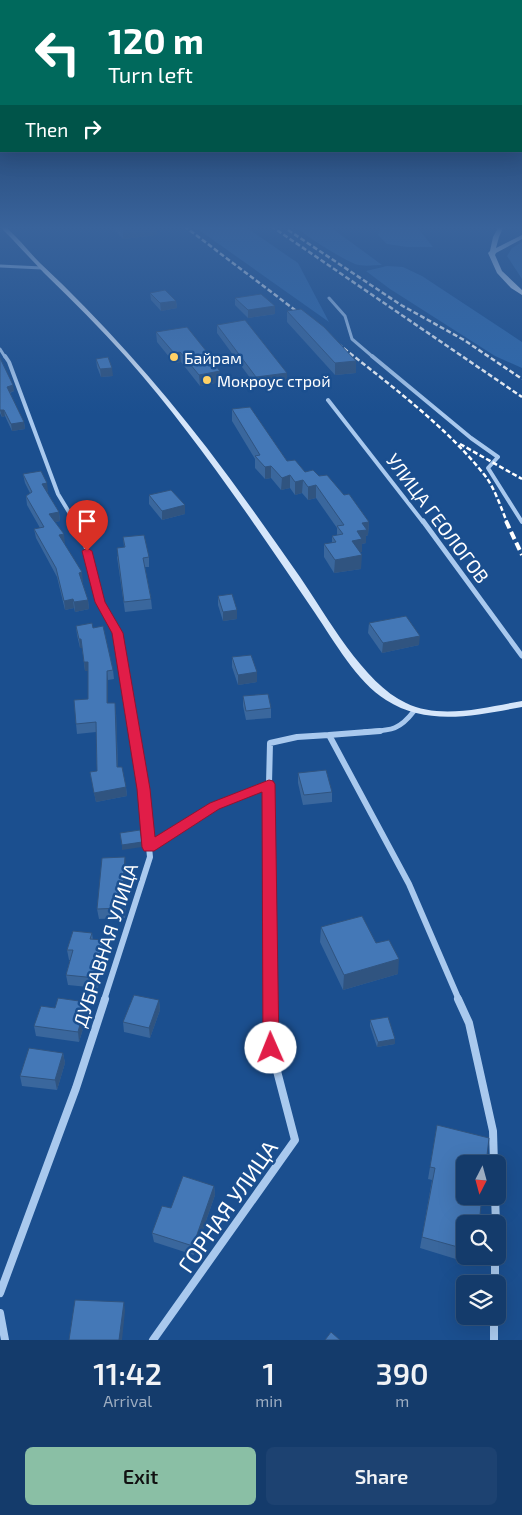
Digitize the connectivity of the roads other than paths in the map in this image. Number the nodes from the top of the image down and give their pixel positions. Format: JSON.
{"nodes":[{"id":1,"x":63,"y":289,"type":"edge"},
{"id":2,"x":329,"y":298,"type":"dead end"},
{"id":3,"x":0,"y":348,"type":"edge"},
{"id":4,"x":328,"y":400,"type":"dead end"},
{"id":5,"x":522,"y":522,"type":"edge"},
{"id":6,"x":522,"y":656,"type":"edge"},
{"id":7,"x":522,"y":704,"type":"edge"},
{"id":8,"x":414,"y":711,"type":"junction"},
{"id":9,"x":329,"y":735,"type":"junction"},
{"id":10,"x":269,"y":784,"type":"junction"},
{"id":11,"x":149,"y":847,"type":"junction"},
{"id":12,"x":494,"y":1155,"type":"edge"},
{"id":13,"x":0,"y":1293,"type":"edge"},
{"id":14,"x":0,"y":1313,"type":"edge"},
{"id":15,"x":494,"y":1325,"type":"edge"},
{"id":16,"x":5,"y":1340,"type":"edge"},
{"id":17,"x":153,"y":1340,"type":"edge"},
{"id":18,"x":494,"y":1340,"type":"edge"}],
"edges":[{"from":1,"to":8,"type":"main road"},
{"from":2,"to":5,"type":"street"},
{"from":3,"to":11,"type":"street","name":"ДУБРАВНАЯ УЛИЦА"},
{"from":4,"to":6,"type":"street","name":"УЛИЦА ГЕОЛОГОВ"},
{"from":7,"to":8,"type":"main road"},
{"from":8,"to":9,"type":"street"},
{"from":9,"to":10,"type":"street","name":"ГОРНАЯ УЛИЦА"},
{"from":9,"to":12,"type":"street"},
{"from":10,"to":11,"type":"street"},
{"from":10,"to":17,"type":"street","name":"ГОРНАЯ УЛИЦА"},
{"from":11,"to":13,"type":"street","name":"ДУБРАВНАЯ УЛИЦА"},
{"from":14,"to":16,"type":"street"},
{"from":15,"to":18,"type":"street"}]}
